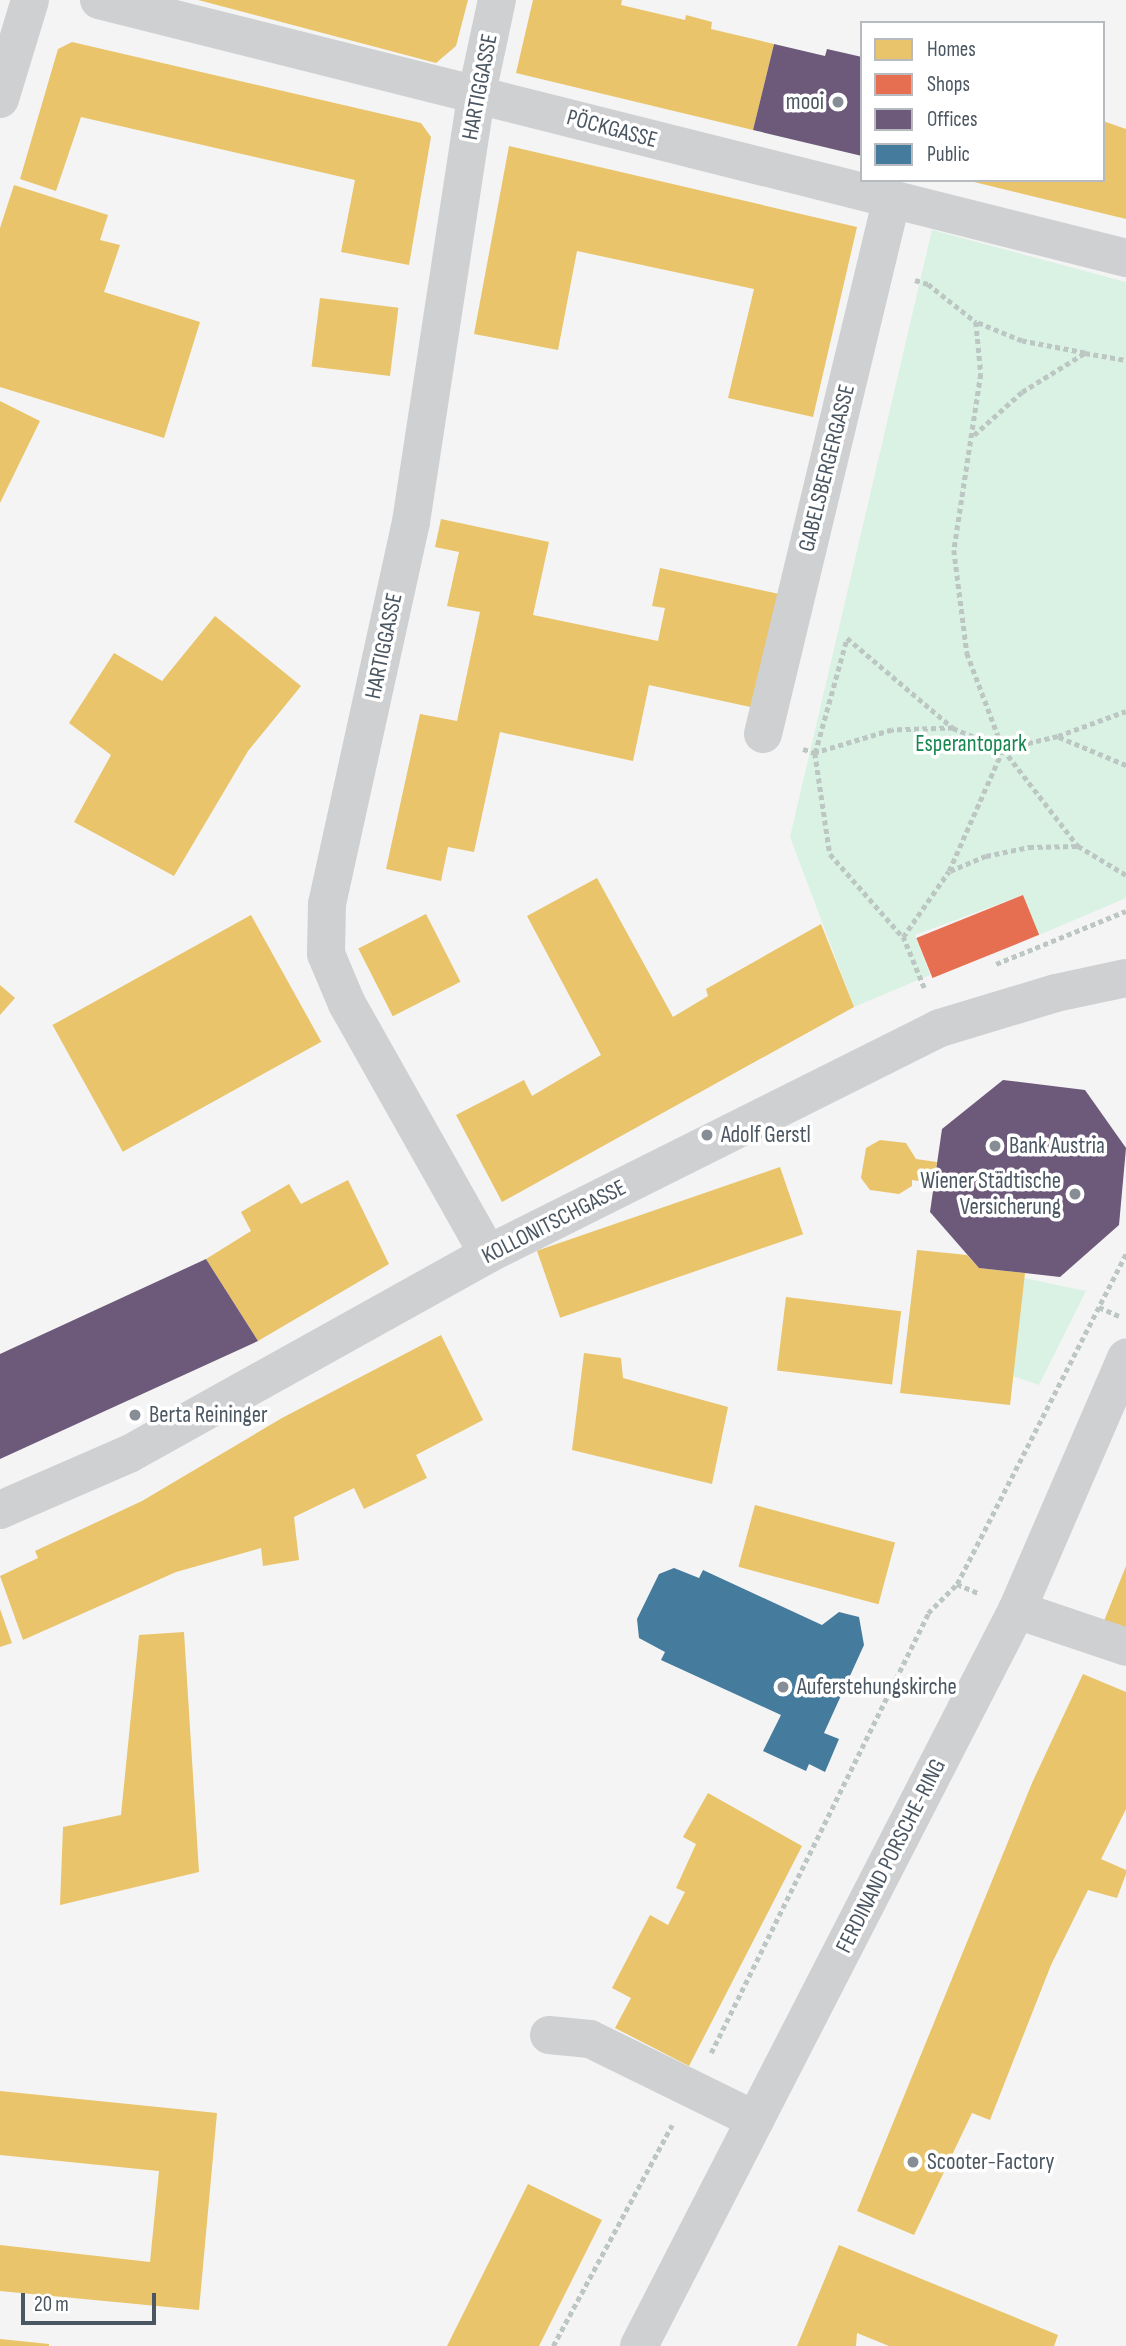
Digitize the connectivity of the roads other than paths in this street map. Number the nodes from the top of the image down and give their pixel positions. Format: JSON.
{"nodes":[{"id":1,"x":30,"y":0,"type":"edge"},
{"id":2,"x":99,"y":0,"type":"edge"},
{"id":3,"x":497,"y":0,"type":"edge"},
{"id":4,"x":477,"y":93,"type":"junction"},
{"id":5,"x":0,"y":99,"type":"edge"},
{"id":6,"x":891,"y":202,"type":"junction"},
{"id":7,"x":1126,"y":258,"type":"edge"},
{"id":8,"x":763,"y":734,"type":"road end"},
{"id":9,"x":1126,"y":978,"type":"edge"},
{"id":10,"x":488,"y":1254,"type":"junction"},
{"id":11,"x":1126,"y":1358,"type":"edge"},
{"id":12,"x":0,"y":1510,"type":"edge"},
{"id":13,"x":1017,"y":1611,"type":"junction"},
{"id":14,"x":1126,"y":1647,"type":"edge"},
{"id":15,"x":549,"y":2035,"type":"dead end"},
{"id":16,"x":755,"y":2120,"type":"junction"},
{"id":17,"x":639,"y":2346,"type":"edge"}],
"edges":[{"from":1,"to":5,"type":"street"},
{"from":2,"to":4,"type":"street","name":"PÖCKGASSE"},
{"from":3,"to":4,"type":"street","name":"HARTIGGASSE"},
{"from":4,"to":6,"type":"street","name":"PÖCKGASSE"},
{"from":4,"to":10,"type":"street","name":"HARTIGGASSE"},
{"from":6,"to":7,"type":"street","name":"PÖCKGASSE"},
{"from":6,"to":8,"type":"street","name":"GABELSBERGERGASSE"},
{"from":9,"to":10,"type":"street","name":"KOLLONITSCHGASSE"},
{"from":10,"to":12,"type":"street","name":"KOLLONITSCHGASSE"},
{"from":11,"to":13,"type":"street","name":"FERDINAND PORSCHE-RING"},
{"from":13,"to":14,"type":"street"},
{"from":13,"to":16,"type":"street","name":"FERDINAND PORSCHE-RING"},
{"from":15,"to":16,"type":"street"},
{"from":16,"to":17,"type":"street","name":"FERDINAND PORSCHE-RING"}]}
